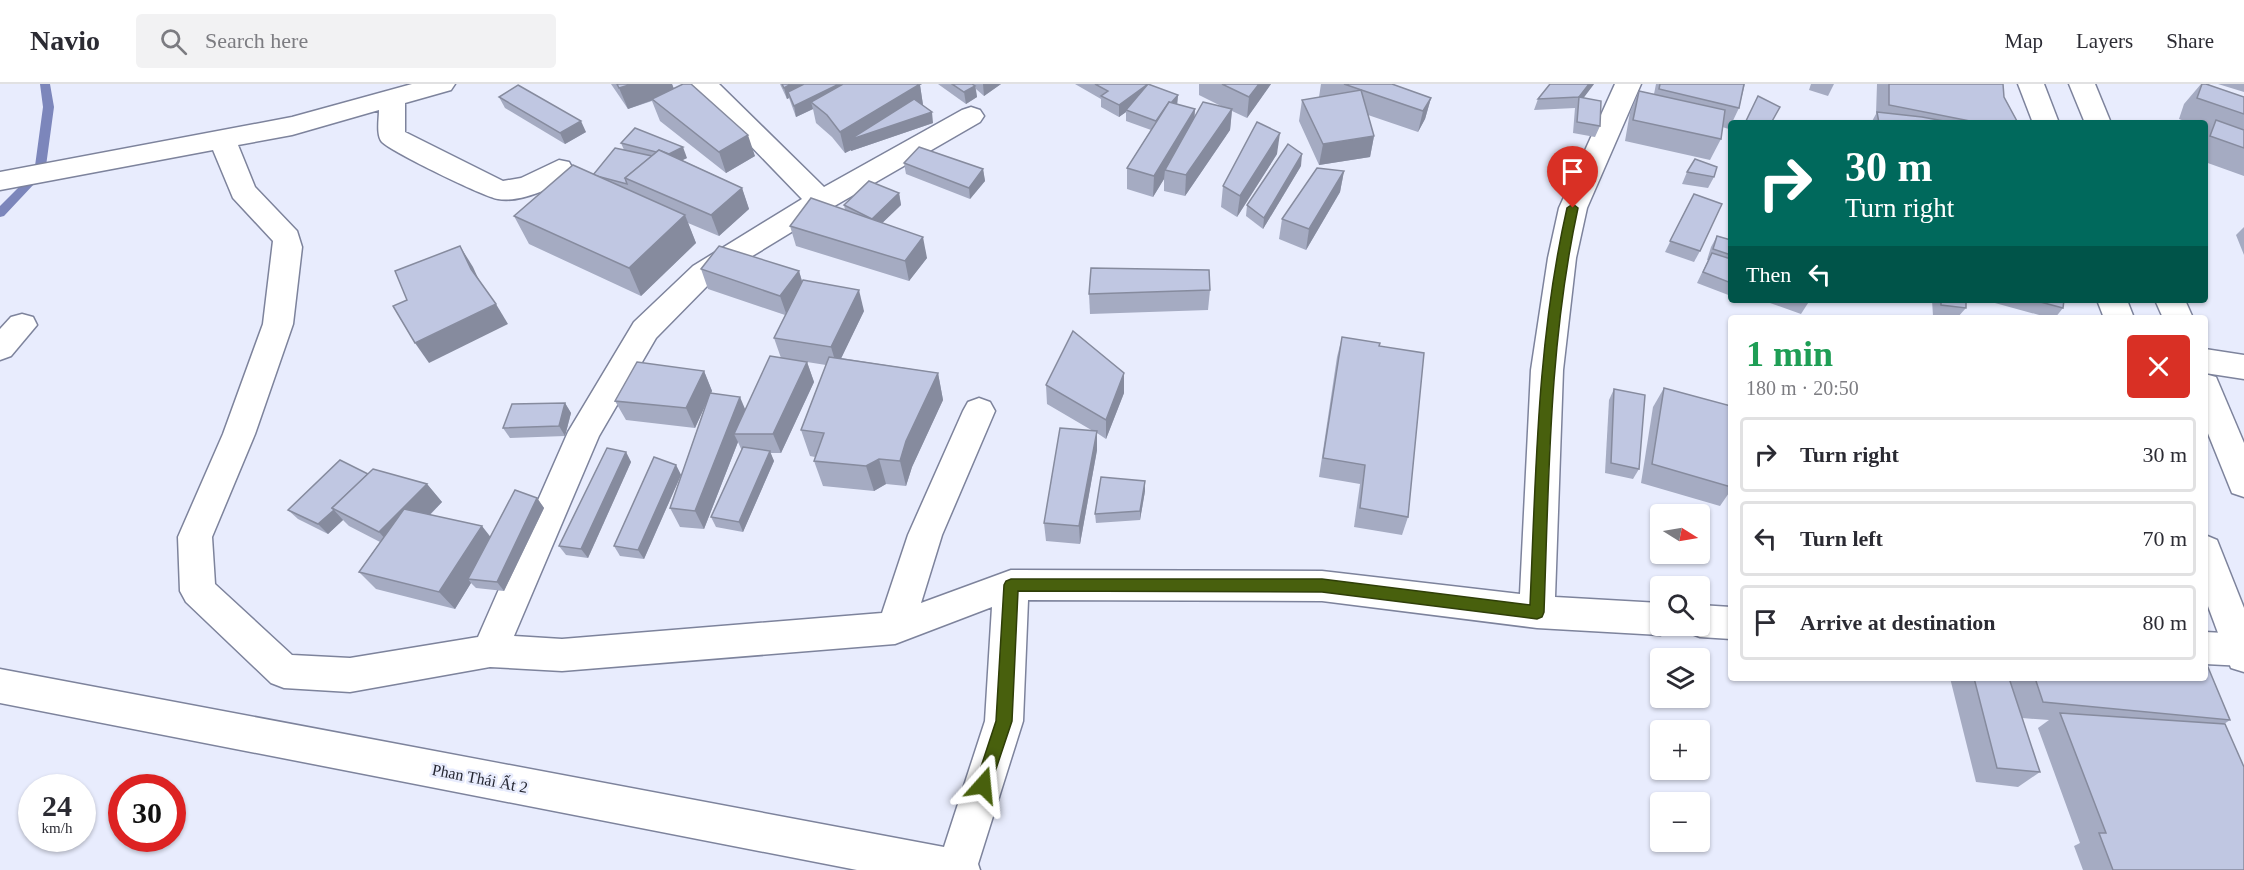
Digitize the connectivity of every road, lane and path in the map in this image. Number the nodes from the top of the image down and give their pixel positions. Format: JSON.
{"nodes":[{"id":1,"x":442,"y":84,"type":"edge"},
{"id":2,"x":704,"y":84,"type":"edge"},
{"id":3,"x":1628,"y":84,"type":"edge"},
{"id":4,"x":2031,"y":84,"type":"edge"},
{"id":5,"x":2082,"y":84,"type":"edge"},
{"id":6,"x":392,"y":100,"type":"junction"},
{"id":7,"x":971,"y":116,"type":"dead end"},
{"id":8,"x":2045,"y":120,"type":"edge"},
{"id":9,"x":2097,"y":120,"type":"edge"},
{"id":10,"x":222,"y":140,"type":"junction"},
{"id":11,"x":559,"y":169,"type":"dead end"},
{"id":12,"x":0,"y":181,"type":"edge"},
{"id":13,"x":821,"y":201,"type":"junction"},
{"id":14,"x":22,"y":325,"type":"dead end"},
{"id":15,"x":0,"y":348,"type":"edge"},
{"id":16,"x":2208,"y":361,"type":"edge"},
{"id":17,"x":2244,"y":367,"type":"edge"},
{"id":18,"x":2208,"y":393,"type":"edge"},
{"id":19,"x":979,"y":411,"type":"dead end"},
{"id":20,"x":2244,"y":483,"type":"edge"},
{"id":21,"x":2208,"y":558,"type":"edge"},
{"id":22,"x":1011,"y":585,"type":"junction"},
{"id":23,"x":1537,"y":612,"type":"junction"},
{"id":24,"x":1650,"y":618,"type":"edge"},
{"id":25,"x":1710,"y":622,"type":"edge"},
{"id":26,"x":1728,"y":623,"type":"edge"},
{"id":27,"x":895,"y":628,"type":"junction"},
{"id":28,"x":2208,"y":648,"type":"edge"},
{"id":29,"x":490,"y":651,"type":"junction"},
{"id":30,"x":2243,"y":653,"type":"edge"},
{"id":31,"x":0,"y":686,"type":"edge"},
{"id":32,"x":957,"y":870,"type":"edge"}],
"edges":[{"from":1,"to":6,"type":"street"},
{"from":2,"to":13,"type":"street"},
{"from":3,"to":23,"type":"street"},
{"from":4,"to":8,"type":"street"},
{"from":5,"to":9,"type":"street"},
{"from":6,"to":10,"type":"street"},
{"from":6,"to":11,"type":"street"},
{"from":7,"to":13,"type":"street"},
{"from":10,"to":12,"type":"street"},
{"from":10,"to":29,"type":"street"},
{"from":13,"to":29,"type":"street"},
{"from":14,"to":15,"type":"street"},
{"from":16,"to":17,"type":"street"},
{"from":18,"to":20,"type":"street"},
{"from":19,"to":27,"type":"street"},
{"from":21,"to":30,"type":"street"},
{"from":22,"to":23,"type":"street"},
{"from":22,"to":27,"type":"street"},
{"from":22,"to":32,"type":"street"},
{"from":23,"to":24,"type":"street"},
{"from":25,"to":26,"type":"street"},
{"from":27,"to":29,"type":"street"},
{"from":28,"to":30,"type":"street"},
{"from":31,"to":32,"type":"street","name":"Phan Thái Ất 2"}]}
